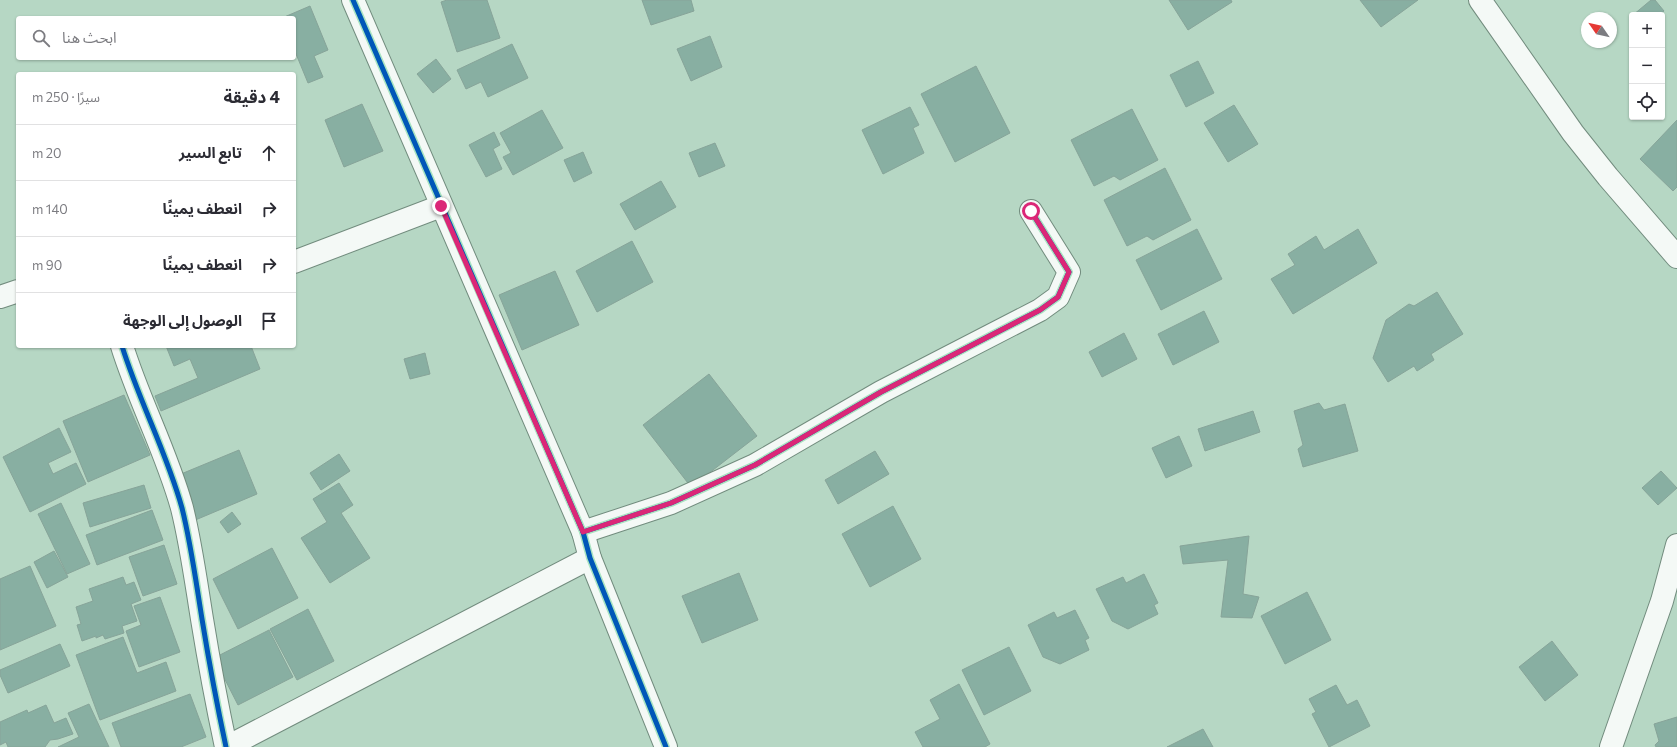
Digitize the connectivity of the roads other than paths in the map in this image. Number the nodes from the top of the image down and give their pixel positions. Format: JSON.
{"nodes":[{"id":1,"x":354,"y":0,"type":"edge"},
{"id":2,"x":1480,"y":0,"type":"edge"},
{"id":3,"x":441,"y":206,"type":"junction"},
{"id":4,"x":1031,"y":211,"type":"dead end"},
{"id":5,"x":1677,"y":257,"type":"edge"},
{"id":6,"x":296,"y":261,"type":"edge"},
{"id":7,"x":16,"y":292,"type":"edge"},
{"id":8,"x":0,"y":297,"type":"edge"},
{"id":9,"x":123,"y":348,"type":"edge"},
{"id":10,"x":583,"y":532,"type":"junction"},
{"id":11,"x":1677,"y":545,"type":"edge"},
{"id":12,"x":590,"y":558,"type":"junction"},
{"id":13,"x":227,"y":747,"type":"edge"},
{"id":14,"x":666,"y":747,"type":"edge"},
{"id":15,"x":1611,"y":747,"type":"edge"}],
"edges":[{"from":1,"to":3,"type":"street"},
{"from":2,"to":5,"type":"street"},
{"from":3,"to":6,"type":"street"},
{"from":3,"to":10,"type":"street"},
{"from":4,"to":10,"type":"street"},
{"from":7,"to":8,"type":"street"},
{"from":9,"to":13,"type":"street"},
{"from":10,"to":12,"type":"street"},
{"from":11,"to":15,"type":"street"},
{"from":12,"to":13,"type":"street"},
{"from":12,"to":14,"type":"street"}]}
